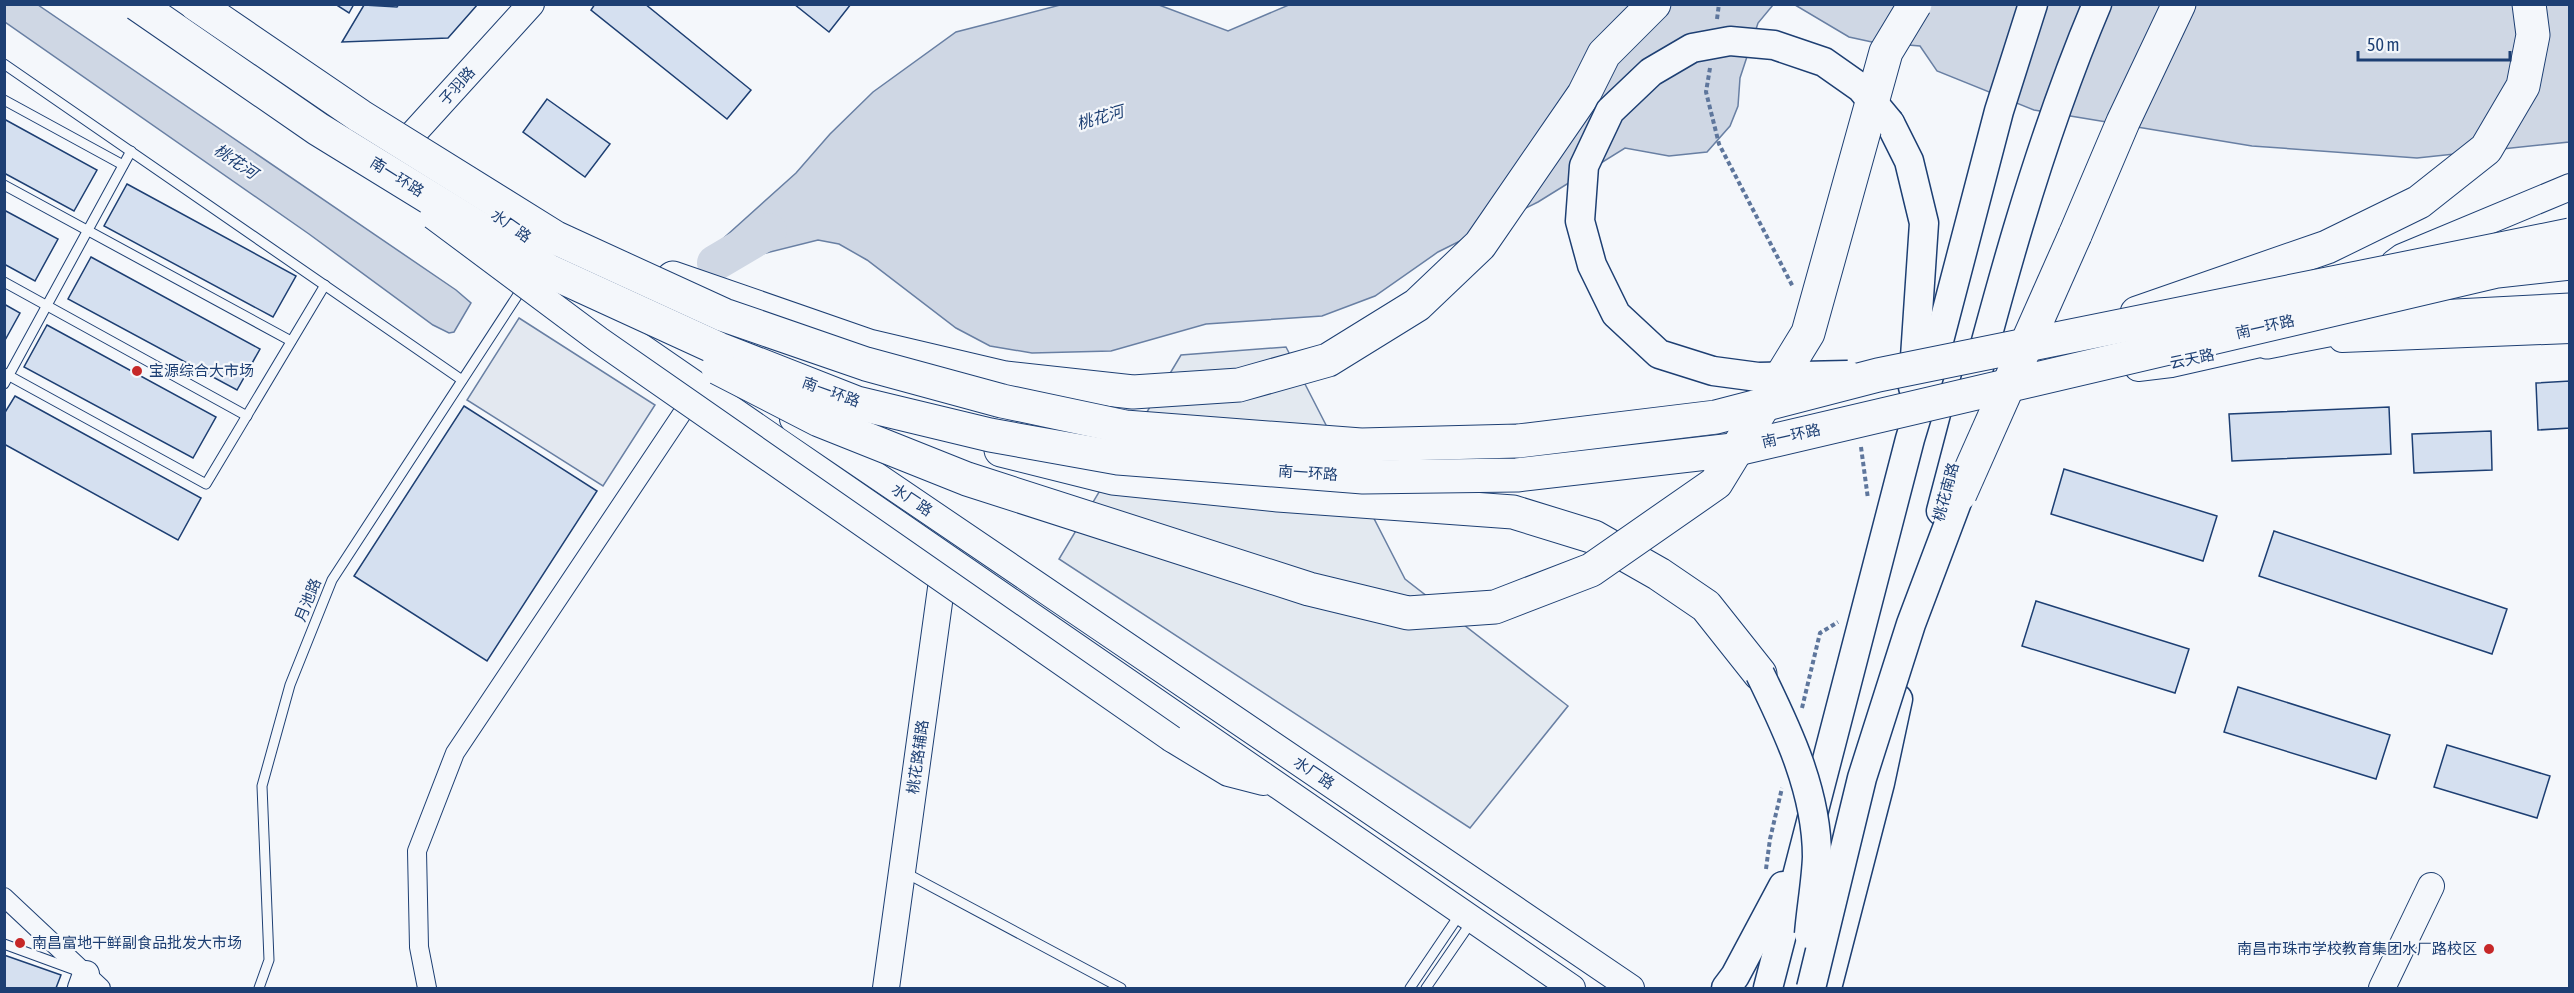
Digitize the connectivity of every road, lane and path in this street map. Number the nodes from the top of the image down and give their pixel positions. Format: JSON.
{"nodes":[{"id":1,"x":137,"y":4,"type":"edge"},
{"id":2,"x":144,"y":4,"type":"edge"},
{"id":3,"x":197,"y":4,"type":"edge"},
{"id":4,"x":531,"y":4,"type":"edge"},
{"id":5,"x":1719,"y":4,"type":"edge"},
{"id":6,"x":1915,"y":4,"type":"edge"},
{"id":7,"x":2033,"y":4,"type":"edge"},
{"id":8,"x":2097,"y":4,"type":"edge"},
{"id":9,"x":2179,"y":4,"type":"edge"},
{"id":10,"x":2529,"y":4,"type":"edge"},
{"id":11,"x":1653,"y":5,"type":"edge"},
{"id":12,"x":1716,"y":27,"type":"dead end"},
{"id":13,"x":1711,"y":59,"type":"dead end"},
{"id":14,"x":4,"y":64,"type":"edge"},
{"id":15,"x":4,"y":100,"type":"edge"},
{"id":16,"x":318,"y":129,"type":"junction"},
{"id":17,"x":401,"y":147,"type":"junction"},
{"id":18,"x":131,"y":151,"type":"junction"},
{"id":19,"x":123,"y":165,"type":"junction"},
{"id":20,"x":382,"y":167,"type":"junction"},
{"id":21,"x":4,"y":185,"type":"edge"},
{"id":22,"x":2570,"y":187,"type":"edge"},
{"id":23,"x":88,"y":230,"type":"junction"},
{"id":24,"x":2570,"y":235,"type":"edge"},
{"id":25,"x":556,"y":238,"type":"junction"},
{"id":26,"x":2570,"y":263,"type":"edge"},
{"id":27,"x":541,"y":272,"type":"junction"},
{"id":28,"x":2570,"y":278,"type":"edge"},
{"id":29,"x":4,"y":282,"type":"edge"},
{"id":30,"x":325,"y":285,"type":"junction"},
{"id":31,"x":1794,"y":288,"type":"dead end"},
{"id":32,"x":2352,"y":295,"type":"junction"},
{"id":33,"x":47,"y":305,"type":"junction"},
{"id":34,"x":2570,"y":310,"type":"edge"},
{"id":35,"x":2570,"y":330,"type":"edge"},
{"id":36,"x":2082,"y":334,"type":"junction"},
{"id":37,"x":291,"y":340,"type":"junction"},
{"id":38,"x":2267,"y":342,"type":"junction"},
{"id":39,"x":1984,"y":351,"type":"junction"},
{"id":40,"x":1935,"y":356,"type":"junction"},
{"id":41,"x":1878,"y":375,"type":"junction"},
{"id":42,"x":6,"y":377,"type":"edge"},
{"id":43,"x":462,"y":380,"type":"junction"},
{"id":44,"x":1973,"y":389,"type":"junction"},
{"id":45,"x":1924,"y":394,"type":"junction"},
{"id":46,"x":689,"y":403,"type":"junction"},
{"id":47,"x":857,"y":403,"type":"junction"},
{"id":48,"x":247,"y":416,"type":"junction"},
{"id":49,"x":1860,"y":436,"type":"dead end"},
{"id":50,"x":1910,"y":439,"type":"junction"},
{"id":51,"x":1960,"y":494,"type":"joint"},
{"id":52,"x":1866,"y":509,"type":"dead end"},
{"id":53,"x":950,"y":526,"type":"junction"},
{"id":54,"x":946,"y":556,"type":"junction"},
{"id":55,"x":1839,"y":621,"type":"dead end"},
{"id":56,"x":1760,"y":674,"type":"joint"},
{"id":57,"x":1801,"y":713,"type":"dead end"},
{"id":58,"x":1784,"y":782,"type":"dead end"},
{"id":59,"x":1284,"y":788,"type":"junction"},
{"id":60,"x":1805,"y":844,"type":"junction"},
{"id":61,"x":903,"y":871,"type":"junction"},
{"id":62,"x":1765,"y":874,"type":"dead end"},
{"id":63,"x":2431,"y":886,"type":"dead end"},
{"id":64,"x":4,"y":897,"type":"edge"},
{"id":65,"x":1467,"y":916,"type":"junction"},
{"id":66,"x":4,"y":944,"type":"edge"},
{"id":67,"x":89,"y":984,"type":"edge"},
{"id":68,"x":259,"y":988,"type":"edge"},
{"id":69,"x":427,"y":988,"type":"edge"},
{"id":70,"x":886,"y":988,"type":"edge"},
{"id":71,"x":1121,"y":988,"type":"edge"},
{"id":72,"x":1410,"y":988,"type":"edge"},
{"id":73,"x":1426,"y":988,"type":"edge"},
{"id":74,"x":1572,"y":988,"type":"edge"},
{"id":75,"x":1632,"y":988,"type":"edge"},
{"id":76,"x":1726,"y":988,"type":"edge"},
{"id":77,"x":1768,"y":988,"type":"edge"},
{"id":78,"x":1802,"y":988,"type":"edge"},
{"id":79,"x":1811,"y":988,"type":"edge"},
{"id":80,"x":1827,"y":988,"type":"edge"},
{"id":81,"x":2382,"y":988,"type":"edge"}],
"edges":[{"from":1,"to":16,"type":"highway","name":"南一环路","bridge":true},
{"from":2,"to":20,"type":"street","name":"水厂路"},
{"from":3,"to":17,"type":"street","name":"水厂路"},
{"from":3,"to":25,"type":"highway","name":"南一环路","bridge":true},
{"from":4,"to":17,"type":"street","name":"子羽路"},
{"from":5,"to":12,"type":"path"},
{"from":6,"to":27,"type":"highway","bridge":true},
{"from":7,"to":40,"type":"main road"},
{"from":8,"to":39,"type":"main road","name":"桃花南路"},
{"from":9,"to":51,"type":"highway","bridge":true},
{"from":10,"to":36,"type":"highway","bridge":true},
{"from":11,"to":25,"type":"highway","bridge":true},
{"from":13,"to":31,"type":"path"},
{"from":14,"to":18,"type":"lane"},
{"from":15,"to":19,"type":"lane"},
{"from":16,"to":27,"type":"highway","name":"南一环路","bridge":true},
{"from":16,"to":46,"type":"street","bridge":true},
{"from":17,"to":20,"type":"street","name":"子羽路"},
{"from":17,"to":53,"type":"street","name":"水厂路"},
{"from":18,"to":19,"type":"lane"},
{"from":18,"to":30,"type":"lane"},
{"from":19,"to":23,"type":"lane"},
{"from":20,"to":27,"type":"street","name":"水厂路"},
{"from":21,"to":23,"type":"lane"},
{"from":22,"to":32,"type":"street"},
{"from":23,"to":33,"type":"lane"},
{"from":23,"to":37,"type":"lane"},
{"from":24,"to":36,"type":"highway","name":"南一环路","bridge":true},
{"from":25,"to":41,"type":"highway","name":"南一环路","bridge":true},
{"from":26,"to":47,"type":"highway","name":"南一环路","bridge":true},
{"from":27,"to":43,"type":"lane","name":"月池路"},
{"from":27,"to":47,"type":"highway","name":"南一环路","bridge":true},
{"from":27,"to":54,"type":"street","name":"水厂路"},
{"from":28,"to":32,"type":"street"},
{"from":29,"to":33,"type":"lane"},
{"from":30,"to":37,"type":"lane"},
{"from":30,"to":43,"type":"lane"},
{"from":32,"to":39,"type":"street"},
{"from":33,"to":42,"type":"lane"},
{"from":33,"to":48,"type":"lane"},
{"from":34,"to":38,"type":"highway"},
{"from":35,"to":38,"type":"street","name":"云天路"},
{"from":36,"to":41,"type":"highway","name":"南一环路","bridge":true},
{"from":37,"to":48,"type":"lane"},
{"from":38,"to":44,"type":"street","name":"云天路"},
{"from":39,"to":40,"type":"street"},
{"from":39,"to":44,"type":"main road","name":"桃花南路"},
{"from":40,"to":45,"type":"main road"},
{"from":41,"to":50,"type":"main road","bridge":true},
{"from":42,"to":48,"type":"lane"},
{"from":43,"to":68,"type":"lane","name":"月池路"},
{"from":44,"to":45,"type":"street","name":"云天路"},
{"from":44,"to":80,"type":"main road","name":"桃花南路"},
{"from":45,"to":50,"type":"main road"},
{"from":46,"to":59,"type":"street","bridge":true},
{"from":46,"to":69,"type":"street"},
{"from":47,"to":56,"type":"highway","bridge":true},
{"from":49,"to":52,"type":"path"},
{"from":50,"to":60,"type":"main road"},
{"from":51,"to":79,"type":"main road","bridge":true},
{"from":53,"to":54,"type":"street","name":"桃花路辅路"},
{"from":53,"to":75,"type":"street","name":"水厂路"},
{"from":54,"to":59,"type":"street","name":"水厂路"},
{"from":54,"to":61,"type":"street","name":"桃花路辅路"},
{"from":55,"to":57,"type":"path"},
{"from":56,"to":78,"type":"main road","bridge":true},
{"from":58,"to":62,"type":"path"},
{"from":59,"to":65,"type":"street","name":"水厂路"},
{"from":60,"to":76,"type":"main road"},
{"from":60,"to":77,"type":"main road"},
{"from":61,"to":70,"type":"street","name":"桃花路辅路"},
{"from":61,"to":71,"type":"lane"},
{"from":63,"to":81,"type":"street"},
{"from":64,"to":67,"type":"street"},
{"from":65,"to":72,"type":"lane"},
{"from":65,"to":73,"type":"lane"},
{"from":65,"to":74,"type":"street","name":"水厂路"},
{"from":66,"to":67,"type":"lane"}]}
